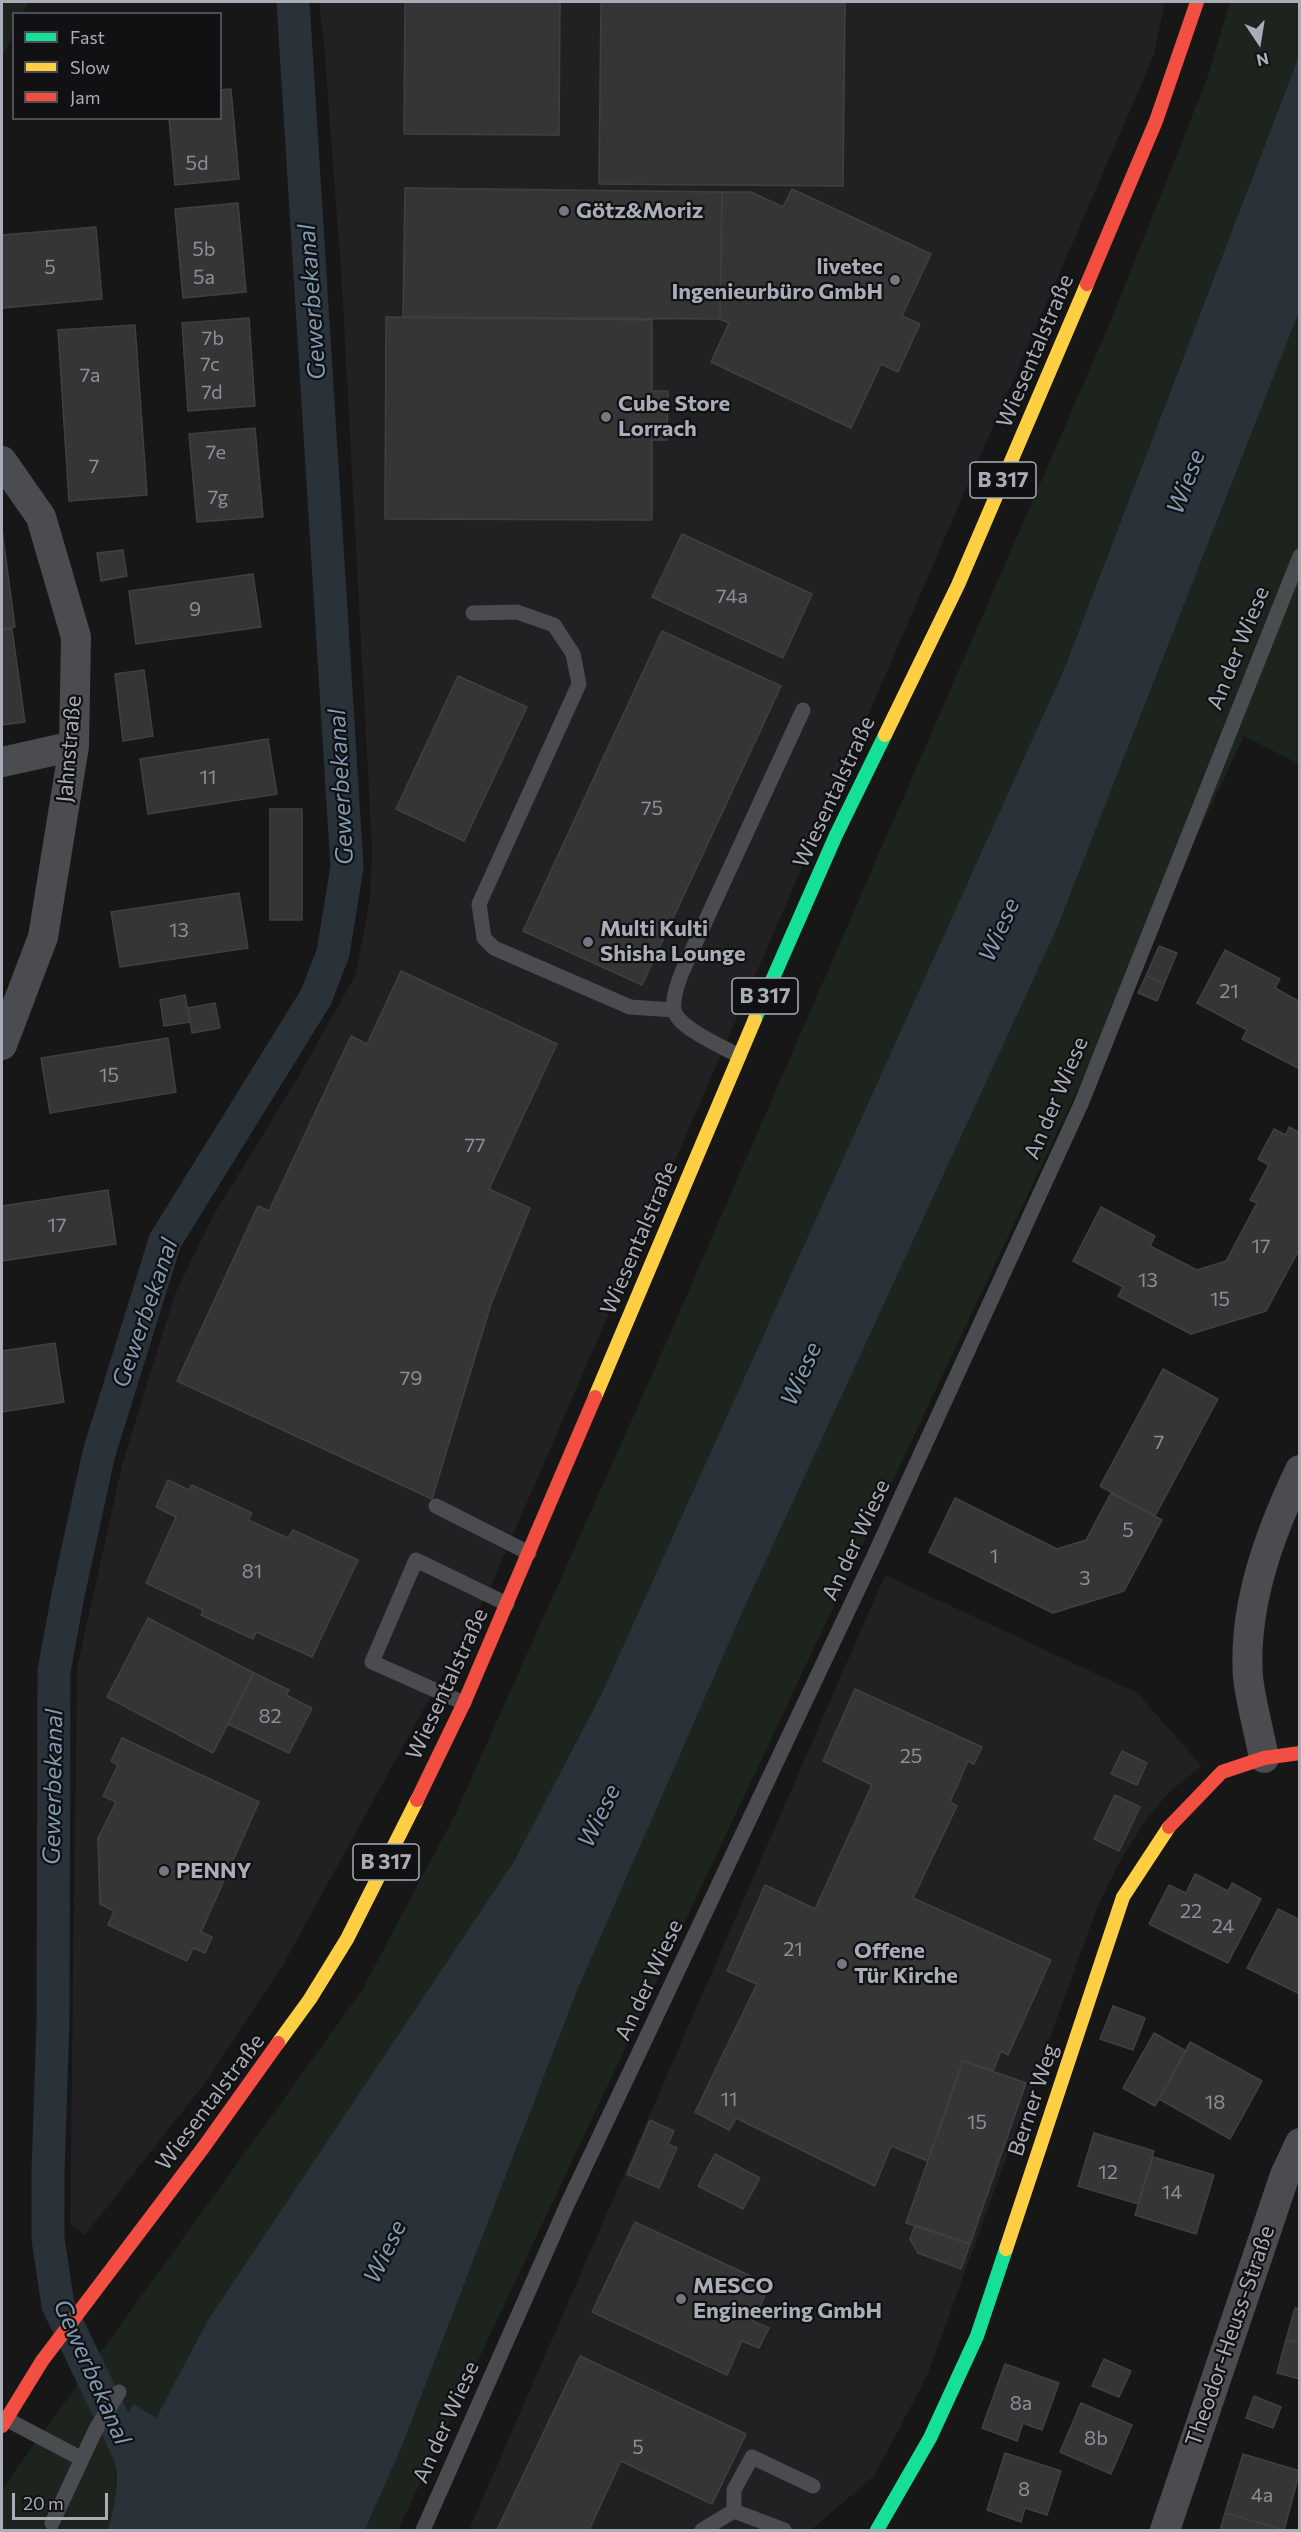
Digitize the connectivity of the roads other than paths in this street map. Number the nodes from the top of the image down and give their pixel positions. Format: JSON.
{"nodes":[{"id":1,"x":1197,"y":2,"type":"edge"},
{"id":2,"x":2,"y":461,"type":"edge"},
{"id":3,"x":1299,"y":556,"type":"edge"},
{"id":4,"x":473,"y":614,"type":"dead end"},
{"id":5,"x":803,"y":710,"type":"dead end"},
{"id":6,"x":74,"y":746,"type":"junction"},
{"id":7,"x":2,"y":762,"type":"edge"},
{"id":8,"x":674,"y":1010,"type":"junction"},
{"id":9,"x":2,"y":1044,"type":"edge"},
{"id":10,"x":739,"y":1056,"type":"junction"},
{"id":11,"x":1299,"y":1470,"type":"edge"},
{"id":12,"x":436,"y":1506,"type":"dead end"},
{"id":13,"x":529,"y":1553,"type":"junction"},
{"id":14,"x":507,"y":1604,"type":"junction"},
{"id":15,"x":464,"y":1702,"type":"junction"},
{"id":16,"x":1299,"y":1753,"type":"edge"},
{"id":17,"x":1264,"y":1758,"type":"junction"},
{"id":18,"x":1299,"y":2143,"type":"edge"},
{"id":19,"x":119,"y":2392,"type":"dead end"},
{"id":20,"x":4,"y":2422,"type":"edge"},
{"id":21,"x":82,"y":2459,"type":"junction"},
{"id":22,"x":813,"y":2486,"type":"dead end"},
{"id":23,"x":734,"y":2511,"type":"junction"},
{"id":24,"x":52,"y":2523,"type":"dead end"},
{"id":25,"x":423,"y":2530,"type":"edge"},
{"id":26,"x":702,"y":2530,"type":"edge"},
{"id":27,"x":784,"y":2530,"type":"edge"},
{"id":28,"x":877,"y":2530,"type":"edge"},
{"id":29,"x":1165,"y":2530,"type":"edge"}],
"edges":[{"from":1,"to":10,"type":"main road","name":"Wiesentalstraße","number":"B 317"},
{"from":2,"to":6,"type":"street","name":"Jahnstraße"},
{"from":3,"to":25,"type":"lane","name":"An der Wiese"},
{"from":4,"to":8,"type":"lane"},
{"from":5,"to":8,"type":"lane"},
{"from":6,"to":7,"type":"street"},
{"from":6,"to":9,"type":"street","name":"Jahnstraße"},
{"from":8,"to":10,"type":"lane"},
{"from":10,"to":13,"type":"main road","name":"Wiesentalstraße","number":"B 317"},
{"from":11,"to":17,"type":"street"},
{"from":12,"to":13,"type":"lane"},
{"from":13,"to":14,"type":"main road","name":"Wiesentalstraße","number":"B 317"},
{"from":14,"to":15,"type":"main road","name":"Wiesentalstraße","number":"B 317"},
{"from":14,"to":15,"type":"lane"},
{"from":15,"to":20,"type":"main road","name":"Wiesentalstraße","number":"B 317"},
{"from":16,"to":17,"type":"main road","name":"Berner Weg"},
{"from":17,"to":28,"type":"main road","name":"Berner Weg"},
{"from":18,"to":29,"type":"street","name":"Theodor-Heuss-Straße"},
{"from":19,"to":21,"type":"lane"},
{"from":20,"to":21,"type":"lane"},
{"from":21,"to":24,"type":"lane"},
{"from":22,"to":23,"type":"lane"},
{"from":23,"to":26,"type":"lane"},
{"from":23,"to":27,"type":"lane"}]}
